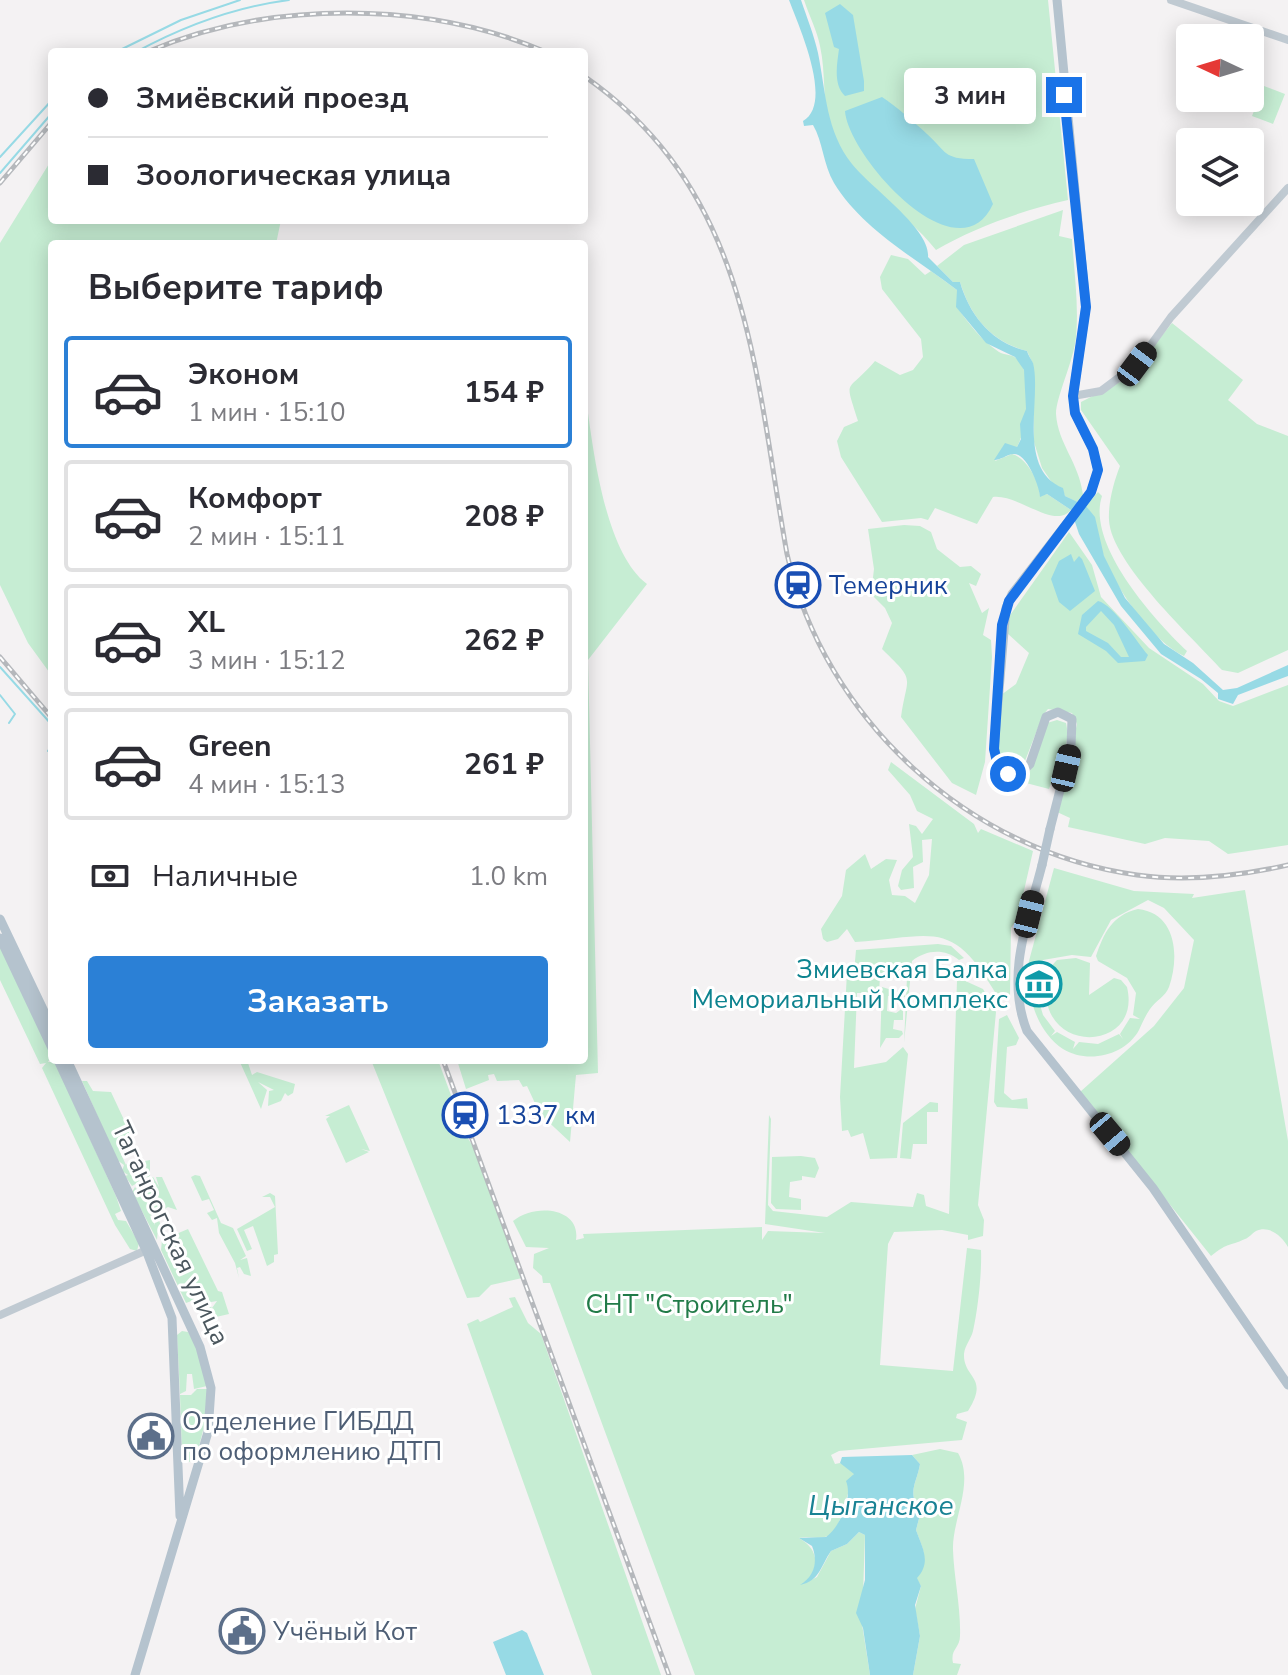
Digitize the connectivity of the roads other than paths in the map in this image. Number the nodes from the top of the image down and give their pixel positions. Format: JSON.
{"nodes":[{"id":1,"x":1057,"y":0,"type":"edge"},
{"id":2,"x":1171,"y":0,"type":"edge"},
{"id":3,"x":1288,"y":40,"type":"edge"},
{"id":4,"x":1288,"y":188,"type":"edge"},
{"id":5,"x":1073,"y":396,"type":"junction"},
{"id":6,"x":0,"y":919,"type":"edge"},
{"id":7,"x":0,"y":938,"type":"edge"},
{"id":8,"x":48,"y":1020,"type":"edge"},
{"id":9,"x":48,"y":1040,"type":"edge"},
{"id":10,"x":60,"y":1064,"type":"edge"},
{"id":11,"x":69,"y":1064,"type":"edge"},
{"id":12,"x":150,"y":1248,"type":"junction"},
{"id":13,"x":185,"y":1314,"type":"junction"},
{"id":14,"x":0,"y":1315,"type":"edge"},
{"id":15,"x":172,"y":1318,"type":"junction"},
{"id":16,"x":194,"y":1334,"type":"junction"},
{"id":17,"x":174,"y":1340,"type":"junction"},
{"id":18,"x":1288,"y":1385,"type":"edge"},
{"id":19,"x":180,"y":1457,"type":"junction"},
{"id":20,"x":200,"y":1458,"type":"junction"},
{"id":21,"x":181,"y":1478,"type":"junction"},
{"id":22,"x":193,"y":1480,"type":"junction"},
{"id":23,"x":181,"y":1522,"type":"junction"},
{"id":24,"x":135,"y":1675,"type":"edge"}],
"edges":[{"from":1,"to":5,"type":"main road"},
{"from":2,"to":3,"type":"street"},
{"from":4,"to":5,"type":"street"},
{"from":5,"to":18,"type":"main road","bridge":true},
{"from":6,"to":8,"type":"main road"},
{"from":7,"to":9,"type":"main road"},
{"from":10,"to":12,"type":"main road","name":"Таганрогская улица"},
{"from":11,"to":12,"type":"main road","name":"Таганрогская улица"},
{"from":12,"to":13,"type":"main road","name":"Таганрогская улица"},
{"from":12,"to":14,"type":"street"},
{"from":12,"to":15,"type":"main road","name":"Таганрогская улица"},
{"from":13,"to":15,"type":"main road"},
{"from":13,"to":16,"type":"main road","name":"Таганрогская улица"},
{"from":15,"to":17,"type":"main road","name":"Таганрогская улица"},
{"from":16,"to":17,"type":"main road"},
{"from":16,"to":20,"type":"main road","name":"Таганрогская улица"},
{"from":17,"to":19,"type":"main road","name":"Таганрогская улица"},
{"from":19,"to":20,"type":"main road"},
{"from":19,"to":21,"type":"main road","name":"Таганрогская улица"},
{"from":20,"to":22,"type":"main road","name":"Таганрогская улица"},
{"from":21,"to":22,"type":"main road"},
{"from":21,"to":23,"type":"main road","name":"Таганрогская улица"},
{"from":22,"to":23,"type":"main road","name":"Таганрогская улица"},
{"from":23,"to":24,"type":"main road","name":"Таганрогская улица"}]}
